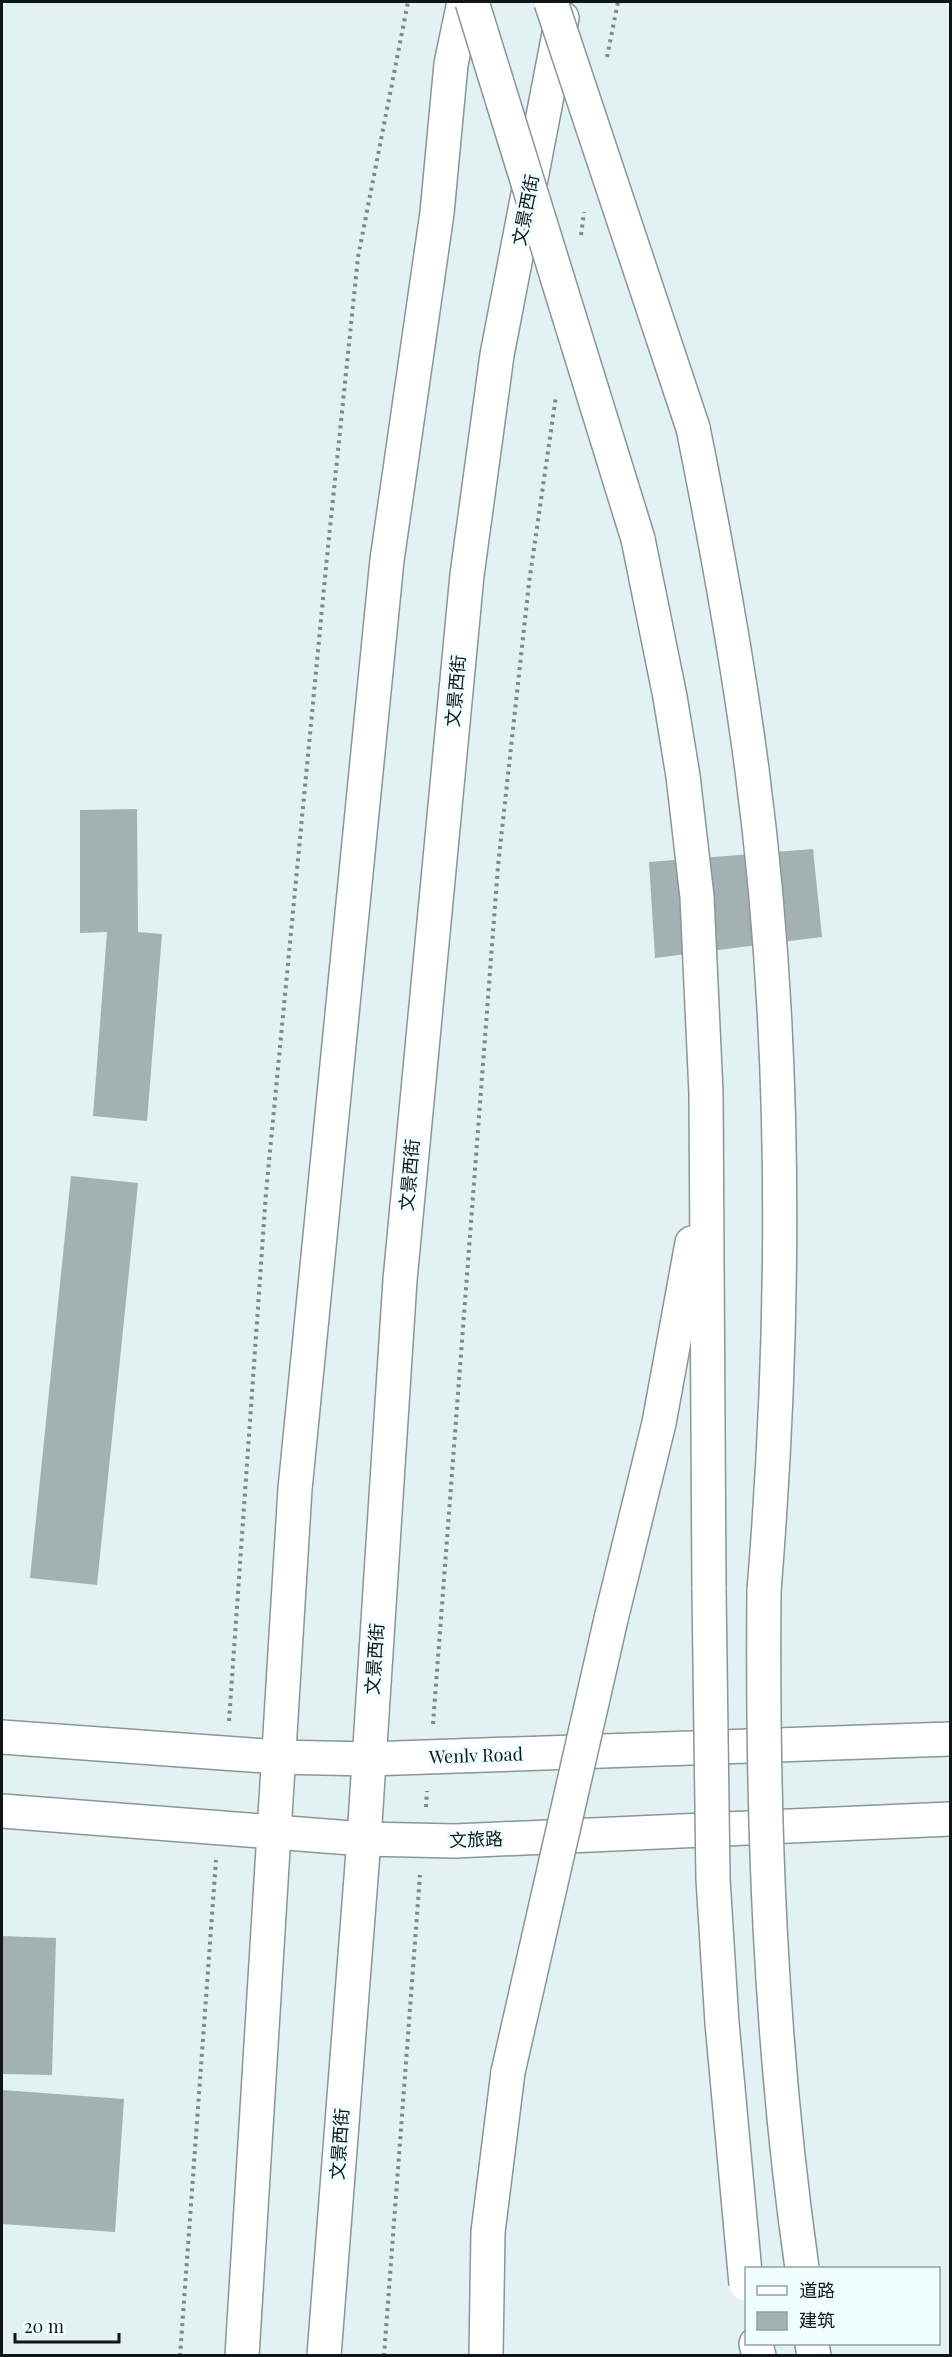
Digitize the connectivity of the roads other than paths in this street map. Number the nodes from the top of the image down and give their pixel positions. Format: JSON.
{"nodes":[{"id":1,"x":464,"y":2,"type":"edge"},
{"id":2,"x":472,"y":2,"type":"edge"},
{"id":3,"x":551,"y":2,"type":"edge"},
{"id":4,"x":565,"y":2,"type":"edge"},
{"id":5,"x":706,"y":1167,"type":"junction"},
{"id":6,"x":2,"y":1737,"type":"edge"},
{"id":7,"x":951,"y":1739,"type":"edge"},
{"id":8,"x":279,"y":1757,"type":"junction"},
{"id":9,"x":368,"y":1759,"type":"junction"},
{"id":10,"x":2,"y":1811,"type":"edge"},
{"id":11,"x":951,"y":1819,"type":"edge"},
{"id":12,"x":274,"y":1832,"type":"junction"},
{"id":13,"x":364,"y":1839,"type":"junction"},
{"id":14,"x":745,"y":2267,"type":"edge"},
{"id":15,"x":802,"y":2267,"type":"edge"},
{"id":16,"x":242,"y":2355,"type":"edge"},
{"id":17,"x":324,"y":2355,"type":"edge"},
{"id":18,"x":486,"y":2355,"type":"edge"}],
"edges":[{"from":1,"to":8,"type":"main road"},
{"from":2,"to":5,"type":"main road","bridge":true},
{"from":3,"to":15,"type":"main road","bridge":true},
{"from":4,"to":9,"type":"main road","name":"文景西街","bridge":true},
{"from":5,"to":14,"type":"main road","bridge":true},
{"from":5,"to":18,"type":"main road","bridge":true},
{"from":6,"to":8,"type":"main road","name":"Wenlv Road"},
{"from":7,"to":9,"type":"main road","name":"Wenlv Road"},
{"from":8,"to":9,"type":"main road","name":"Wenlv Road"},
{"from":8,"to":12,"type":"main road"},
{"from":9,"to":13,"type":"main road","name":"文景西街"},
{"from":10,"to":12,"type":"main road","name":"文旅路"},
{"from":11,"to":13,"type":"main road","name":"文旅路"},
{"from":12,"to":13,"type":"main road","name":"文旅路"},
{"from":12,"to":16,"type":"main road"},
{"from":13,"to":17,"type":"main road","name":"文景西街"}]}
